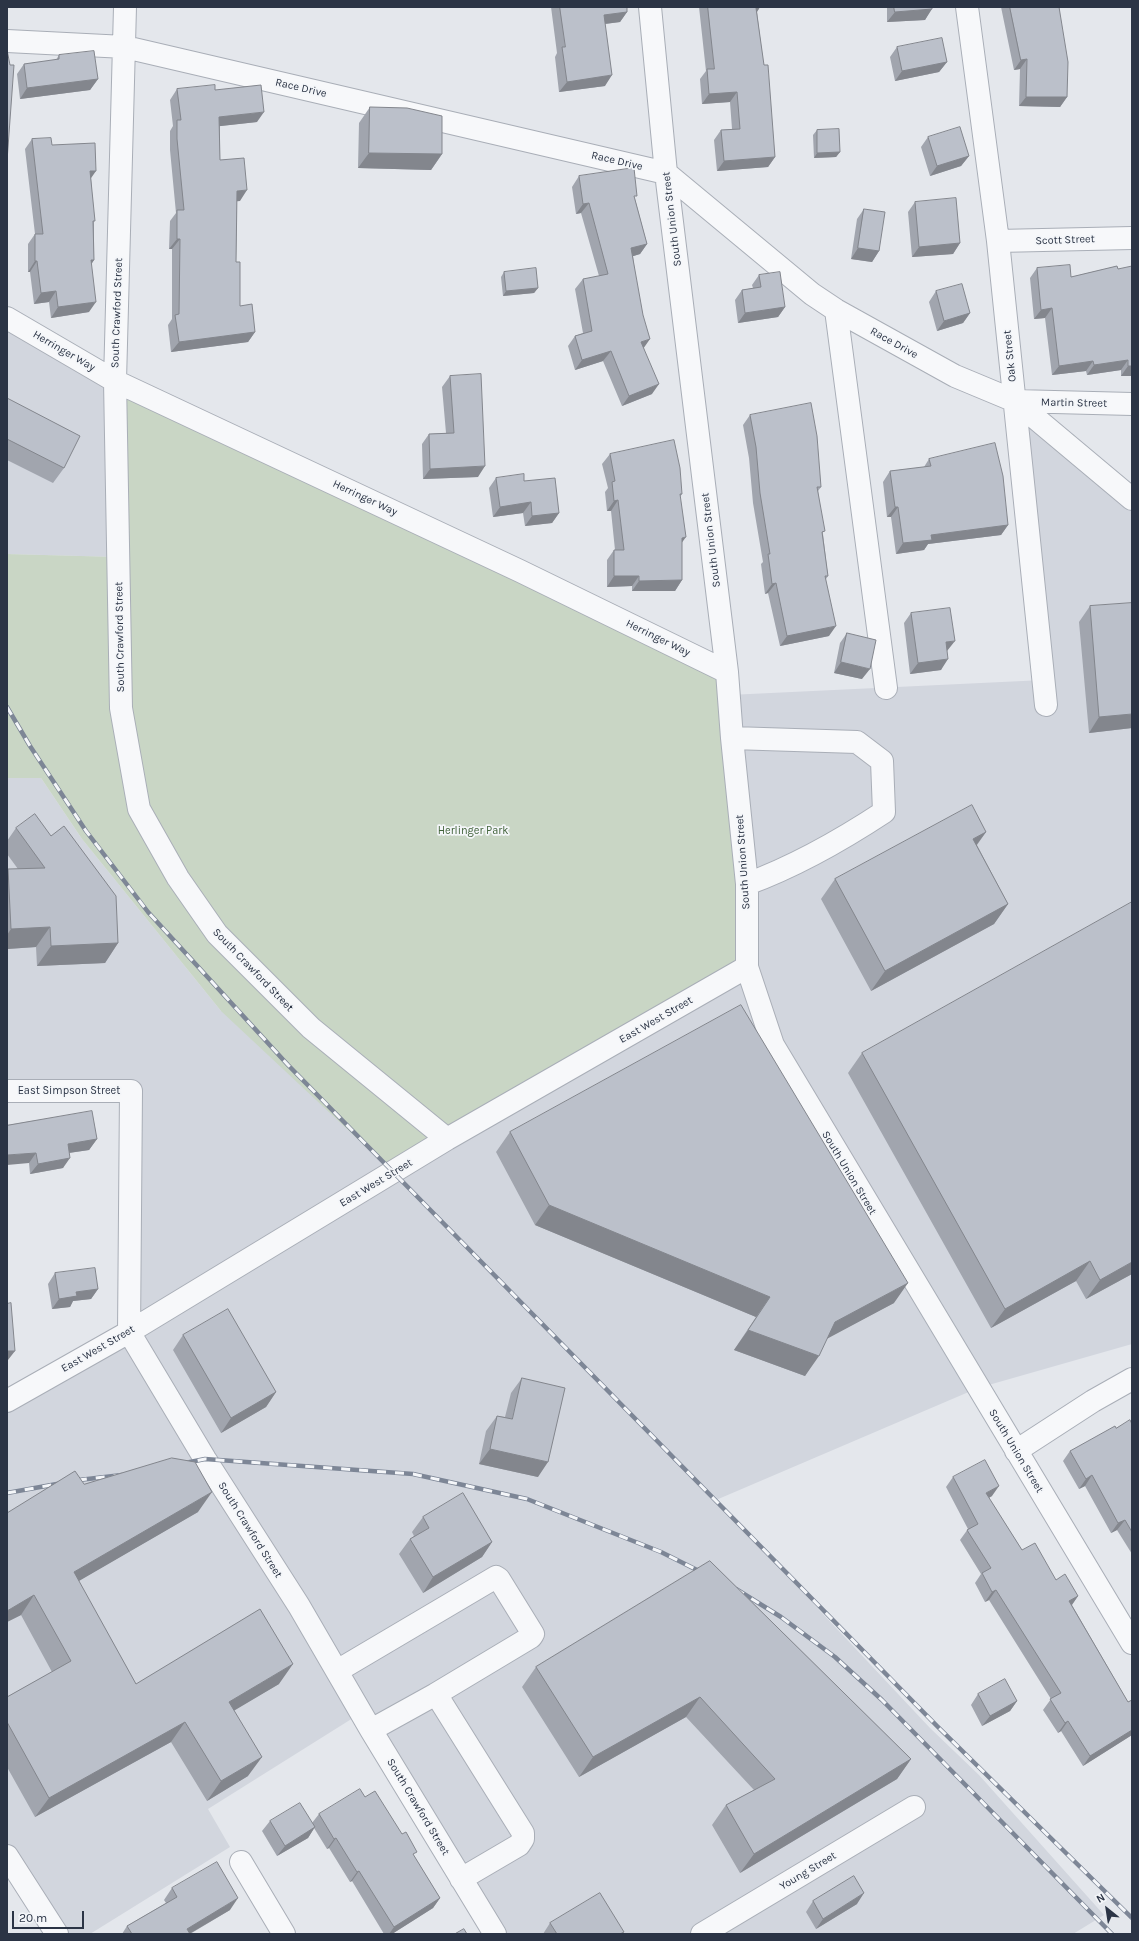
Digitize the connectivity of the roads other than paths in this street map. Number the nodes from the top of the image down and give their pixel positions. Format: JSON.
{"nodes":[{"id":1,"x":125,"y":7,"type":"edge"},
{"id":2,"x":650,"y":7,"type":"edge"},
{"id":3,"x":967,"y":7,"type":"edge"},
{"id":4,"x":7,"y":40,"type":"edge"},
{"id":5,"x":125,"y":47,"type":"junction"},
{"id":6,"x":666,"y":173,"type":"junction"},
{"id":7,"x":1132,"y":238,"type":"edge"},
{"id":8,"x":998,"y":241,"type":"junction"},
{"id":9,"x":836,"y":310,"type":"junction"},
{"id":10,"x":7,"y":318,"type":"edge"},
{"id":11,"x":115,"y":381,"type":"junction"},
{"id":12,"x":1015,"y":402,"type":"junction"},
{"id":13,"x":1132,"y":404,"type":"edge"},
{"id":14,"x":1132,"y":499,"type":"edge"},
{"id":15,"x":727,"y":672,"type":"junction"},
{"id":16,"x":886,"y":688,"type":"dead end"},
{"id":17,"x":1046,"y":705,"type":"dead end"},
{"id":18,"x":732,"y":738,"type":"junction"},
{"id":19,"x":747,"y":884,"type":"junction"},
{"id":20,"x":747,"y":967,"type":"junction"},
{"id":21,"x":7,"y":1092,"type":"edge"},
{"id":22,"x":447,"y":1139,"type":"junction"},
{"id":23,"x":129,"y":1332,"type":"junction"},
{"id":24,"x":1132,"y":1379,"type":"edge"},
{"id":25,"x":7,"y":1401,"type":"edge"},
{"id":26,"x":1016,"y":1451,"type":"junction"},
{"id":27,"x":1132,"y":1643,"type":"edge"},
{"id":28,"x":336,"y":1671,"type":"junction"},
{"id":29,"x":436,"y":1694,"type":"junction"},
{"id":30,"x":371,"y":1730,"type":"junction"},
{"id":31,"x":914,"y":1807,"type":"dead end"},
{"id":32,"x":7,"y":1856,"type":"edge"},
{"id":33,"x":242,"y":1862,"type":"dead end"},
{"id":34,"x":461,"y":1879,"type":"junction"},
{"id":35,"x":713,"y":1931,"type":"edge"},
{"id":36,"x":57,"y":1934,"type":"edge"},
{"id":37,"x":284,"y":1934,"type":"edge"},
{"id":38,"x":495,"y":1934,"type":"edge"}],
"edges":[{"from":1,"to":5,"type":"street","name":"South Crawford Street"},
{"from":2,"to":6,"type":"street","name":"South Union Street"},
{"from":3,"to":8,"type":"street","name":"Oak Street"},
{"from":4,"to":5,"type":"street","name":"Race Drive"},
{"from":5,"to":6,"type":"street","name":"Race Drive"},
{"from":5,"to":11,"type":"street","name":"South Crawford Street"},
{"from":6,"to":9,"type":"street","name":"Race Drive"},
{"from":6,"to":15,"type":"street","name":"South Union Street"},
{"from":7,"to":8,"type":"street","name":"Scott Street"},
{"from":8,"to":12,"type":"street","name":"Oak Street"},
{"from":9,"to":12,"type":"street","name":"Race Drive"},
{"from":9,"to":16,"type":"street"},
{"from":10,"to":11,"type":"street","name":"Herringer Way"},
{"from":11,"to":15,"type":"street","name":"Herringer Way"},
{"from":11,"to":22,"type":"street","name":"South Crawford Street"},
{"from":12,"to":13,"type":"street","name":"Martin Street"},
{"from":12,"to":14,"type":"street","name":"Race Drive"},
{"from":12,"to":17,"type":"street","name":"Oak Street"},
{"from":15,"to":18,"type":"street","name":"South Union Street"},
{"from":18,"to":19,"type":"street","name":"South Union Street"},
{"from":18,"to":19,"type":"street"},
{"from":19,"to":20,"type":"street","name":"South Union Street"},
{"from":20,"to":22,"type":"street","name":"East West Street"},
{"from":20,"to":26,"type":"street","name":"South Union Street"},
{"from":21,"to":23,"type":"street","name":"East Simpson Street"},
{"from":22,"to":23,"type":"street","name":"East West Street"},
{"from":23,"to":25,"type":"street","name":"East West Street"},
{"from":23,"to":28,"type":"street","name":"South Crawford Street"},
{"from":24,"to":26,"type":"street"},
{"from":26,"to":27,"type":"street","name":"South Union Street"},
{"from":28,"to":29,"type":"street"},
{"from":28,"to":30,"type":"street","name":"South Crawford Street"},
{"from":29,"to":30,"type":"street"},
{"from":29,"to":34,"type":"street"},
{"from":30,"to":34,"type":"street","name":"South Crawford Street"},
{"from":31,"to":35,"type":"street","name":"Young Street"},
{"from":32,"to":36,"type":"street"},
{"from":33,"to":37,"type":"street"},
{"from":34,"to":38,"type":"street","name":"South Crawford Street"}]}
